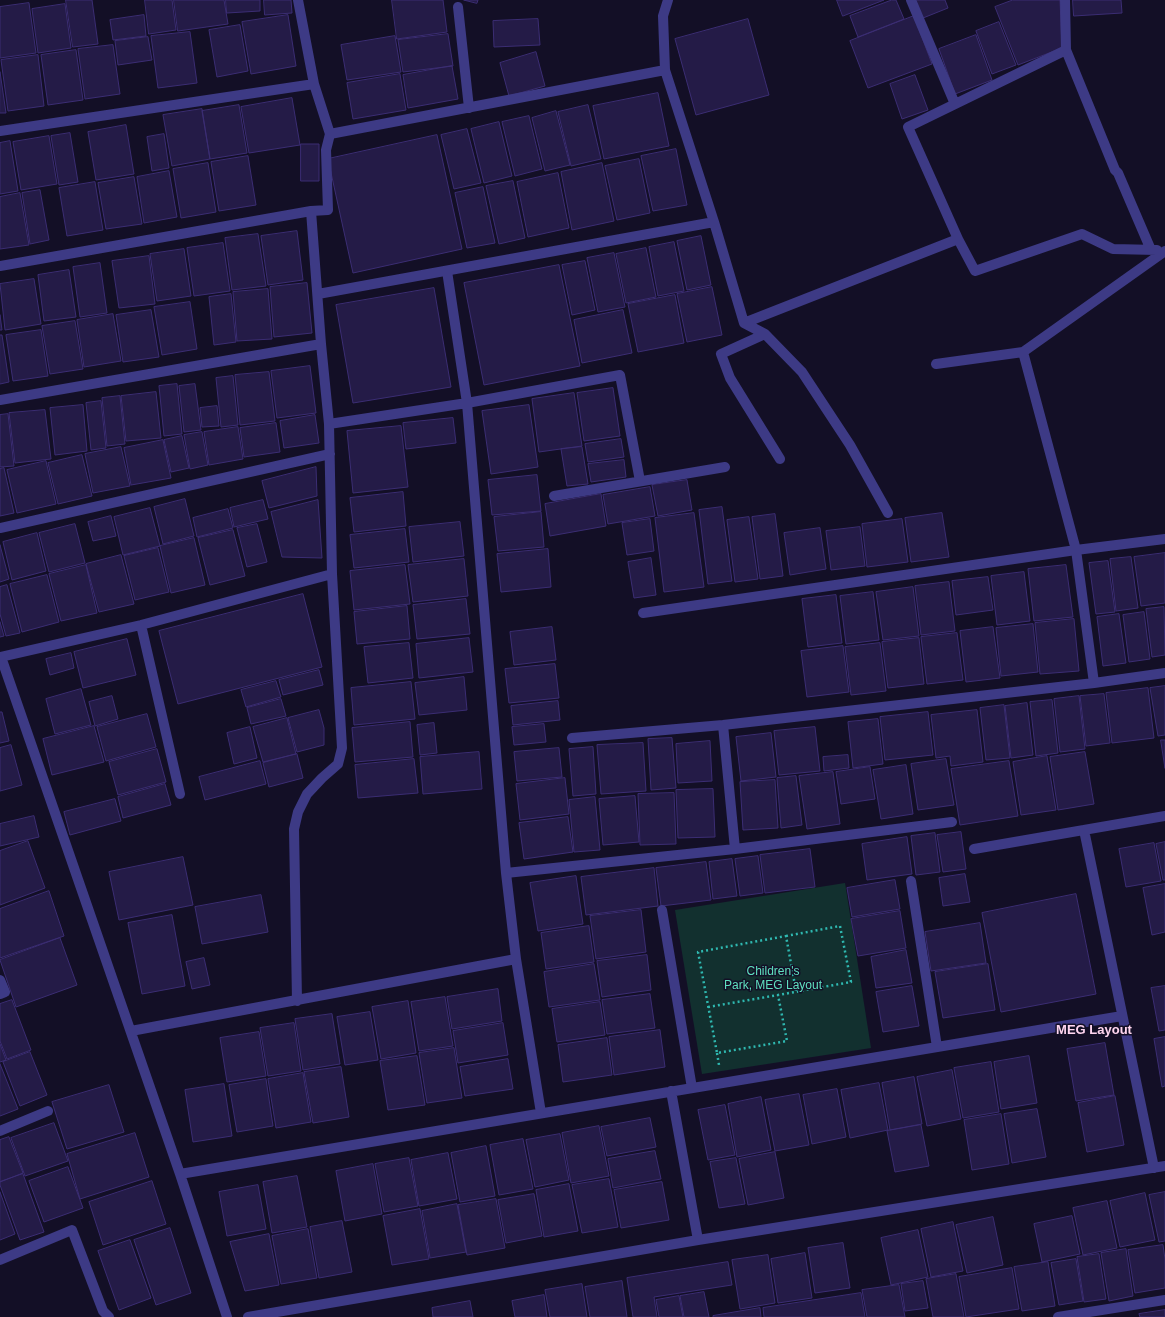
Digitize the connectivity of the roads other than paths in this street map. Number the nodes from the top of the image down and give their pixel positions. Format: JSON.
{"nodes":[{"id":1,"x":298,"y":0,"type":"edge"},
{"id":2,"x":668,"y":0,"type":"edge"},
{"id":3,"x":911,"y":0,"type":"edge"},
{"id":4,"x":1065,"y":0,"type":"edge"},
{"id":5,"x":458,"y":7,"type":"dead end"},
{"id":6,"x":1066,"y":50,"type":"junction"},
{"id":7,"x":665,"y":70,"type":"junction"},
{"id":8,"x":314,"y":84,"type":"junction"},
{"id":9,"x":955,"y":104,"type":"junction"},
{"id":10,"x":469,"y":108,"type":"junction"},
{"id":11,"x":0,"y":131,"type":"edge"},
{"id":12,"x":330,"y":134,"type":"junction"},
{"id":13,"x":311,"y":211,"type":"junction"},
{"id":14,"x":714,"y":222,"type":"junction"},
{"id":15,"x":958,"y":239,"type":"junction"},
{"id":16,"x":1151,"y":250,"type":"junction"},
{"id":17,"x":1165,"y":251,"type":"edge"},
{"id":18,"x":0,"y":266,"type":"edge"},
{"id":19,"x":447,"y":271,"type":"junction"},
{"id":20,"x":318,"y":294,"type":"junction"},
{"id":21,"x":744,"y":323,"type":"junction"},
{"id":22,"x":765,"y":334,"type":"junction"},
{"id":23,"x":321,"y":344,"type":"junction"},
{"id":24,"x":1023,"y":352,"type":"junction"},
{"id":25,"x":936,"y":364,"type":"dead end"},
{"id":26,"x":0,"y":400,"type":"edge"},
{"id":27,"x":467,"y":403,"type":"junction"},
{"id":28,"x":329,"y":424,"type":"junction"},
{"id":29,"x":330,"y":454,"type":"junction"},
{"id":30,"x":780,"y":459,"type":"dead end"},
{"id":31,"x":726,"y":467,"type":"dead end"},
{"id":32,"x":640,"y":481,"type":"junction"},
{"id":33,"x":554,"y":496,"type":"dead end"},
{"id":34,"x":888,"y":513,"type":"dead end"},
{"id":35,"x":0,"y":528,"type":"edge"},
{"id":36,"x":1165,"y":539,"type":"edge"},
{"id":37,"x":1076,"y":550,"type":"junction"},
{"id":38,"x":332,"y":574,"type":"junction"},
{"id":39,"x":643,"y":613,"type":"dead end"},
{"id":40,"x":141,"y":625,"type":"junction"},
{"id":41,"x":1,"y":657,"type":"edge"},
{"id":42,"x":1165,"y":672,"type":"edge"},
{"id":43,"x":1094,"y":683,"type":"junction"},
{"id":44,"x":723,"y":725,"type":"junction"},
{"id":45,"x":572,"y":738,"type":"dead end"},
{"id":46,"x":180,"y":794,"type":"dead end"},
{"id":47,"x":1165,"y":816,"type":"edge"},
{"id":48,"x":952,"y":822,"type":"dead end"},
{"id":49,"x":1084,"y":830,"type":"junction"},
{"id":50,"x":974,"y":849,"type":"dead end"},
{"id":51,"x":735,"y":850,"type":"junction"},
{"id":52,"x":506,"y":873,"type":"junction"},
{"id":53,"x":911,"y":881,"type":"dead end"},
{"id":54,"x":662,"y":910,"type":"dead end"},
{"id":55,"x":516,"y":959,"type":"junction"},
{"id":56,"x":0,"y":980,"type":"edge"},
{"id":57,"x":0,"y":994,"type":"edge"},
{"id":58,"x":297,"y":1000,"type":"junction"},
{"id":59,"x":1122,"y":1016,"type":"junction"},
{"id":60,"x":131,"y":1031,"type":"junction"},
{"id":61,"x":937,"y":1046,"type":"junction"},
{"id":62,"x":692,"y":1088,"type":"junction"},
{"id":63,"x":671,"y":1091,"type":"junction"},
{"id":64,"x":48,"y":1111,"type":"dead end"},
{"id":65,"x":541,"y":1113,"type":"junction"},
{"id":66,"x":0,"y":1131,"type":"edge"},
{"id":67,"x":1165,"y":1166,"type":"edge"},
{"id":68,"x":1154,"y":1168,"type":"junction"},
{"id":69,"x":180,"y":1174,"type":"junction"},
{"id":70,"x":698,"y":1240,"type":"junction"},
{"id":71,"x":0,"y":1260,"type":"edge"},
{"id":72,"x":1165,"y":1300,"type":"edge"},
{"id":73,"x":109,"y":1317,"type":"edge"},
{"id":74,"x":227,"y":1317,"type":"edge"},
{"id":75,"x":248,"y":1317,"type":"edge"},
{"id":76,"x":1058,"y":1317,"type":"edge"}],
"edges":[{"from":1,"to":8,"type":"street"},
{"from":2,"to":7,"type":"street"},
{"from":3,"to":9,"type":"street"},
{"from":4,"to":6,"type":"street"},
{"from":5,"to":10,"type":"street"},
{"from":6,"to":9,"type":"street"},
{"from":6,"to":16,"type":"street"},
{"from":7,"to":10,"type":"street"},
{"from":7,"to":14,"type":"street"},
{"from":8,"to":11,"type":"street"},
{"from":8,"to":12,"type":"street"},
{"from":9,"to":15,"type":"street"},
{"from":10,"to":12,"type":"street"},
{"from":12,"to":13,"type":"street"},
{"from":13,"to":18,"type":"street"},
{"from":13,"to":20,"type":"street"},
{"from":14,"to":19,"type":"street"},
{"from":14,"to":21,"type":"street"},
{"from":15,"to":16,"type":"street"},
{"from":15,"to":21,"type":"street"},
{"from":16,"to":17,"type":"street"},
{"from":17,"to":24,"type":"street"},
{"from":19,"to":20,"type":"street"},
{"from":19,"to":27,"type":"street"},
{"from":20,"to":23,"type":"street"},
{"from":21,"to":22,"type":"street"},
{"from":22,"to":30,"type":"street"},
{"from":22,"to":34,"type":"street"},
{"from":23,"to":26,"type":"street"},
{"from":23,"to":28,"type":"street"},
{"from":24,"to":25,"type":"street"},
{"from":24,"to":37,"type":"street"},
{"from":27,"to":28,"type":"street"},
{"from":27,"to":32,"type":"street"},
{"from":27,"to":52,"type":"street"},
{"from":28,"to":29,"type":"street"},
{"from":29,"to":35,"type":"street"},
{"from":29,"to":38,"type":"street"},
{"from":31,"to":32,"type":"street"},
{"from":32,"to":33,"type":"street"},
{"from":36,"to":37,"type":"street"},
{"from":37,"to":39,"type":"street"},
{"from":37,"to":43,"type":"street"},
{"from":38,"to":40,"type":"street"},
{"from":38,"to":58,"type":"street"},
{"from":40,"to":41,"type":"street"},
{"from":40,"to":46,"type":"street"},
{"from":41,"to":60,"type":"street"},
{"from":42,"to":43,"type":"street"},
{"from":43,"to":44,"type":"street"},
{"from":44,"to":45,"type":"street"},
{"from":44,"to":51,"type":"street"},
{"from":47,"to":49,"type":"street"},
{"from":48,"to":51,"type":"street"},
{"from":49,"to":50,"type":"street"},
{"from":49,"to":59,"type":"street"},
{"from":51,"to":52,"type":"street"},
{"from":52,"to":55,"type":"street"},
{"from":53,"to":61,"type":"street"},
{"from":54,"to":62,"type":"street"},
{"from":55,"to":58,"type":"street"},
{"from":55,"to":65,"type":"street"},
{"from":56,"to":57,"type":"street"},
{"from":58,"to":60,"type":"street"},
{"from":59,"to":61,"type":"street"},
{"from":59,"to":68,"type":"street"},
{"from":60,"to":69,"type":"street"},
{"from":61,"to":62,"type":"street"},
{"from":62,"to":63,"type":"street"},
{"from":63,"to":65,"type":"street"},
{"from":63,"to":70,"type":"street"},
{"from":64,"to":66,"type":"street"},
{"from":65,"to":69,"type":"street"},
{"from":67,"to":68,"type":"street"},
{"from":68,"to":70,"type":"street"},
{"from":69,"to":74,"type":"street"},
{"from":70,"to":75,"type":"street"},
{"from":71,"to":73,"type":"street"},
{"from":72,"to":76,"type":"street"}]}
